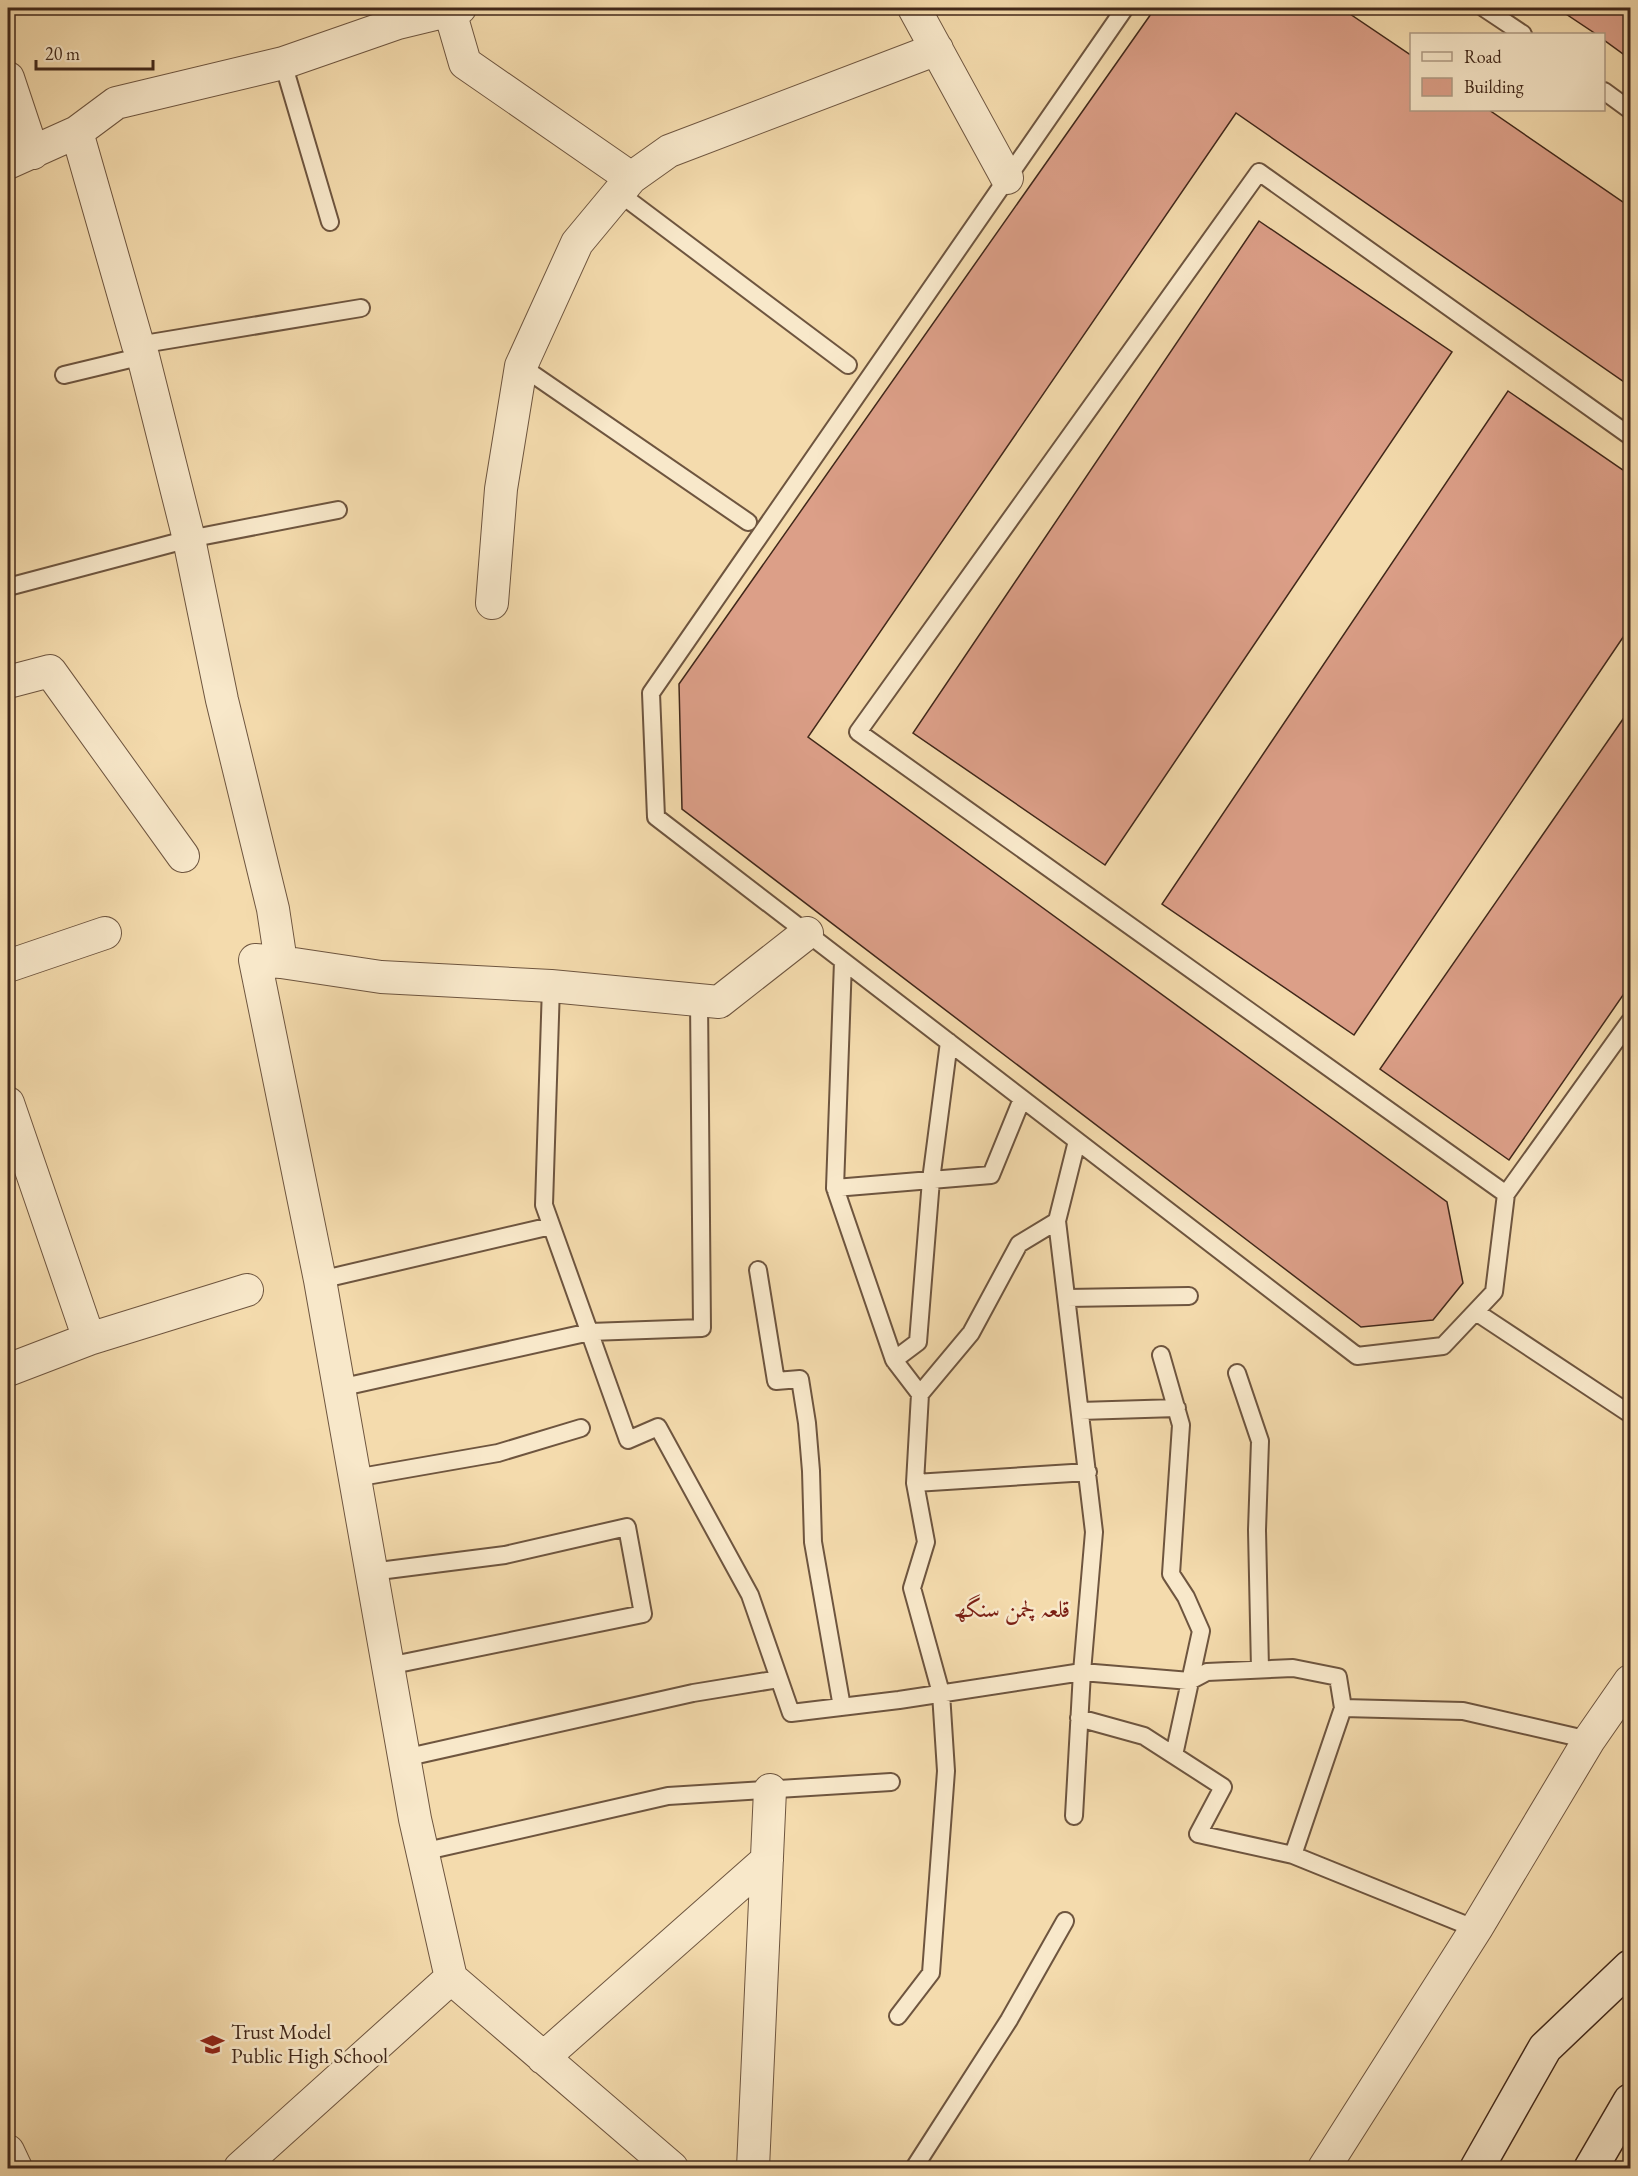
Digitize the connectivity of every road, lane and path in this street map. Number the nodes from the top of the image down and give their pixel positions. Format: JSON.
{"nodes":[{"id":1,"x":453,"y":8,"type":"edge"},
{"id":2,"x":914,"y":8,"type":"edge"},
{"id":3,"x":1125,"y":8,"type":"edge"},
{"id":4,"x":1484,"y":8,"type":"edge"},
{"id":5,"x":1522,"y":33,"type":"edge"},
{"id":6,"x":937,"y":50,"type":"junction"},
{"id":7,"x":283,"y":63,"type":"junction"},
{"id":8,"x":8,"y":78,"type":"edge"},
{"id":9,"x":1605,"y":92,"type":"edge"},
{"id":10,"x":1630,"y":110,"type":"edge"},
{"id":11,"x":77,"y":132,"type":"junction"},
{"id":12,"x":20,"y":158,"type":"edge"},
{"id":13,"x":1007,"y":178,"type":"junction"},
{"id":14,"x":625,"y":186,"type":"junction"},
{"id":15,"x":330,"y":222,"type":"dead end"},
{"id":16,"x":361,"y":308,"type":"dead end"},
{"id":17,"x":141,"y":350,"type":"junction"},
{"id":18,"x":848,"y":365,"type":"dead end"},
{"id":19,"x":520,"y":366,"type":"junction"},
{"id":20,"x":64,"y":375,"type":"dead end"},
{"id":21,"x":1630,"y":436,"type":"edge"},
{"id":22,"x":338,"y":510,"type":"dead end"},
{"id":23,"x":748,"y":522,"type":"dead end"},
{"id":24,"x":189,"y":539,"type":"junction"},
{"id":25,"x":8,"y":586,"type":"edge"},
{"id":26,"x":492,"y":603,"type":"dead end"},
{"id":27,"x":8,"y":682,"type":"edge"},
{"id":28,"x":183,"y":856,"type":"dead end"},
{"id":29,"x":105,"y":933,"type":"dead end"},
{"id":30,"x":807,"y":933,"type":"junction"},
{"id":31,"x":843,"y":961,"type":"junction"},
{"id":32,"x":281,"y":962,"type":"junction"},
{"id":33,"x":8,"y":966,"type":"edge"},
{"id":34,"x":551,"y":986,"type":"junction"},
{"id":35,"x":699,"y":1000,"type":"junction"},
{"id":36,"x":1630,"y":1021,"type":"edge"},
{"id":37,"x":949,"y":1042,"type":"junction"},
{"id":38,"x":1022,"y":1099,"type":"junction"},
{"id":39,"x":8,"y":1103,"type":"edge"},
{"id":40,"x":1077,"y":1141,"type":"junction"},
{"id":41,"x":931,"y":1180,"type":"junction"},
{"id":42,"x":835,"y":1188,"type":"junction"},
{"id":43,"x":1506,"y":1194,"type":"junction"},
{"id":44,"x":1058,"y":1221,"type":"junction"},
{"id":45,"x":551,"y":1226,"type":"junction"},
{"id":46,"x":758,"y":1270,"type":"dead end"},
{"id":47,"x":320,"y":1280,"type":"junction"},
{"id":48,"x":247,"y":1290,"type":"dead end"},
{"id":49,"x":1190,"y":1296,"type":"dead end"},
{"id":50,"x":1067,"y":1298,"type":"junction"},
{"id":51,"x":1476,"y":1312,"type":"junction"},
{"id":52,"x":590,"y":1332,"type":"junction"},
{"id":53,"x":89,"y":1339,"type":"junction"},
{"id":54,"x":1161,"y":1355,"type":"dead end"},
{"id":55,"x":894,"y":1360,"type":"junction"},
{"id":56,"x":8,"y":1370,"type":"edge"},
{"id":57,"x":1237,"y":1373,"type":"dead end"},
{"id":58,"x":339,"y":1388,"type":"junction"},
{"id":59,"x":920,"y":1395,"type":"junction"},
{"id":60,"x":1177,"y":1408,"type":"junction"},
{"id":61,"x":1080,"y":1411,"type":"junction"},
{"id":62,"x":1630,"y":1414,"type":"edge"},
{"id":63,"x":581,"y":1428,"type":"dead end"},
{"id":64,"x":1088,"y":1472,"type":"junction"},
{"id":65,"x":355,"y":1478,"type":"junction"},
{"id":66,"x":915,"y":1483,"type":"junction"},
{"id":67,"x":371,"y":1572,"type":"junction"},
{"id":68,"x":388,"y":1666,"type":"junction"},
{"id":69,"x":1260,"y":1669,"type":"junction"},
{"id":70,"x":1082,"y":1672,"type":"junction"},
{"id":71,"x":779,"y":1679,"type":"junction"},
{"id":72,"x":1191,"y":1681,"type":"junction"},
{"id":73,"x":1630,"y":1681,"type":"edge"},
{"id":74,"x":941,"y":1694,"type":"junction"},
{"id":75,"x":842,"y":1707,"type":"junction"},
{"id":76,"x":1342,"y":1708,"type":"junction"},
{"id":77,"x":1079,"y":1718,"type":"junction"},
{"id":78,"x":1589,"y":1740,"type":"junction"},
{"id":79,"x":1174,"y":1755,"type":"junction"},
{"id":80,"x":404,"y":1758,"type":"junction"},
{"id":81,"x":891,"y":1782,"type":"dead end"},
{"id":82,"x":770,"y":1790,"type":"junction"},
{"id":83,"x":1074,"y":1816,"type":"dead end"},
{"id":84,"x":422,"y":1852,"type":"junction"},
{"id":85,"x":1293,"y":1855,"type":"junction"},
{"id":86,"x":767,"y":1860,"type":"junction"},
{"id":87,"x":1065,"y":1921,"type":"dead end"},
{"id":88,"x":1476,"y":1929,"type":"junction"},
{"id":89,"x":1630,"y":1967,"type":"edge"},
{"id":90,"x":451,"y":1978,"type":"junction"},
{"id":91,"x":898,"y":2016,"type":"dead end"},
{"id":92,"x":543,"y":2058,"type":"junction"},
{"id":93,"x":1630,"y":2102,"type":"edge"},
{"id":94,"x":8,"y":2151,"type":"edge"},
{"id":95,"x":16,"y":2169,"type":"edge"},
{"id":96,"x":240,"y":2169,"type":"edge"},
{"id":97,"x":672,"y":2169,"type":"edge"},
{"id":98,"x":753,"y":2169,"type":"edge"},
{"id":99,"x":914,"y":2169,"type":"edge"},
{"id":100,"x":1324,"y":2169,"type":"edge"},
{"id":101,"x":1477,"y":2169,"type":"edge"},
{"id":102,"x":1592,"y":2169,"type":"edge"}],
"edges":[{"from":1,"to":7,"type":"street"},
{"from":1,"to":14,"type":"street"},
{"from":2,"to":6,"type":"street"},
{"from":3,"to":13,"type":"lane"},
{"from":4,"to":5,"type":"lane"},
{"from":6,"to":13,"type":"street"},
{"from":6,"to":14,"type":"street"},
{"from":7,"to":11,"type":"street"},
{"from":7,"to":15,"type":"lane"},
{"from":8,"to":12,"type":"street"},
{"from":9,"to":10,"type":"lane"},
{"from":11,"to":12,"type":"street"},
{"from":11,"to":17,"type":"street"},
{"from":13,"to":30,"type":"lane"},
{"from":14,"to":18,"type":"lane"},
{"from":14,"to":19,"type":"street"},
{"from":16,"to":17,"type":"lane"},
{"from":17,"to":20,"type":"lane"},
{"from":17,"to":24,"type":"street"},
{"from":19,"to":23,"type":"lane"},
{"from":19,"to":26,"type":"street"},
{"from":21,"to":43,"type":"lane"},
{"from":22,"to":24,"type":"lane"},
{"from":24,"to":25,"type":"lane"},
{"from":24,"to":32,"type":"street"},
{"from":27,"to":28,"type":"street"},
{"from":29,"to":33,"type":"street"},
{"from":30,"to":31,"type":"lane"},
{"from":30,"to":35,"type":"street"},
{"from":31,"to":37,"type":"lane"},
{"from":31,"to":42,"type":"lane"},
{"from":32,"to":34,"type":"street"},
{"from":32,"to":47,"type":"street"},
{"from":34,"to":35,"type":"street"},
{"from":34,"to":45,"type":"lane"},
{"from":35,"to":52,"type":"lane"},
{"from":36,"to":43,"type":"lane"},
{"from":37,"to":38,"type":"lane"},
{"from":37,"to":41,"type":"lane"},
{"from":38,"to":40,"type":"lane"},
{"from":38,"to":41,"type":"lane"},
{"from":39,"to":53,"type":"street"},
{"from":40,"to":44,"type":"lane"},
{"from":40,"to":51,"type":"lane"},
{"from":41,"to":42,"type":"lane"},
{"from":41,"to":55,"type":"lane"},
{"from":42,"to":55,"type":"lane"},
{"from":43,"to":51,"type":"lane"},
{"from":44,"to":50,"type":"lane"},
{"from":44,"to":59,"type":"lane"},
{"from":45,"to":47,"type":"lane"},
{"from":45,"to":52,"type":"lane"},
{"from":46,"to":75,"type":"lane"},
{"from":47,"to":58,"type":"street"},
{"from":48,"to":53,"type":"street"},
{"from":49,"to":50,"type":"lane"},
{"from":50,"to":61,"type":"lane"},
{"from":51,"to":62,"type":"lane"},
{"from":52,"to":58,"type":"lane"},
{"from":52,"to":71,"type":"lane"},
{"from":53,"to":56,"type":"street"},
{"from":54,"to":60,"type":"lane"},
{"from":55,"to":59,"type":"lane"},
{"from":57,"to":69,"type":"lane"},
{"from":58,"to":65,"type":"street"},
{"from":59,"to":66,"type":"lane"},
{"from":60,"to":61,"type":"lane"},
{"from":60,"to":72,"type":"lane"},
{"from":61,"to":64,"type":"lane"},
{"from":63,"to":65,"type":"lane"},
{"from":64,"to":66,"type":"lane"},
{"from":64,"to":70,"type":"lane"},
{"from":65,"to":67,"type":"street"},
{"from":66,"to":74,"type":"lane"},
{"from":67,"to":68,"type":"street"},
{"from":67,"to":68,"type":"lane"},
{"from":68,"to":80,"type":"street"},
{"from":69,"to":72,"type":"lane"},
{"from":69,"to":76,"type":"lane"},
{"from":70,"to":72,"type":"lane"},
{"from":70,"to":74,"type":"lane"},
{"from":70,"to":77,"type":"lane"},
{"from":71,"to":75,"type":"lane"},
{"from":71,"to":80,"type":"lane"},
{"from":72,"to":79,"type":"lane"},
{"from":73,"to":78,"type":"street"},
{"from":74,"to":75,"type":"lane"},
{"from":74,"to":91,"type":"lane"},
{"from":76,"to":78,"type":"lane"},
{"from":76,"to":85,"type":"lane"},
{"from":77,"to":79,"type":"lane"},
{"from":77,"to":83,"type":"lane"},
{"from":78,"to":88,"type":"street"},
{"from":79,"to":85,"type":"lane"},
{"from":80,"to":84,"type":"street"},
{"from":81,"to":82,"type":"lane"},
{"from":82,"to":84,"type":"lane"},
{"from":82,"to":86,"type":"street"},
{"from":84,"to":90,"type":"street"},
{"from":85,"to":88,"type":"lane"},
{"from":86,"to":92,"type":"street"},
{"from":86,"to":98,"type":"street"},
{"from":87,"to":99,"type":"lane"},
{"from":88,"to":100,"type":"street"},
{"from":89,"to":101,"type":"main road"},
{"from":90,"to":92,"type":"street"},
{"from":90,"to":96,"type":"street"},
{"from":92,"to":97,"type":"street"},
{"from":93,"to":102,"type":"main road"},
{"from":94,"to":95,"type":"street"}]}
